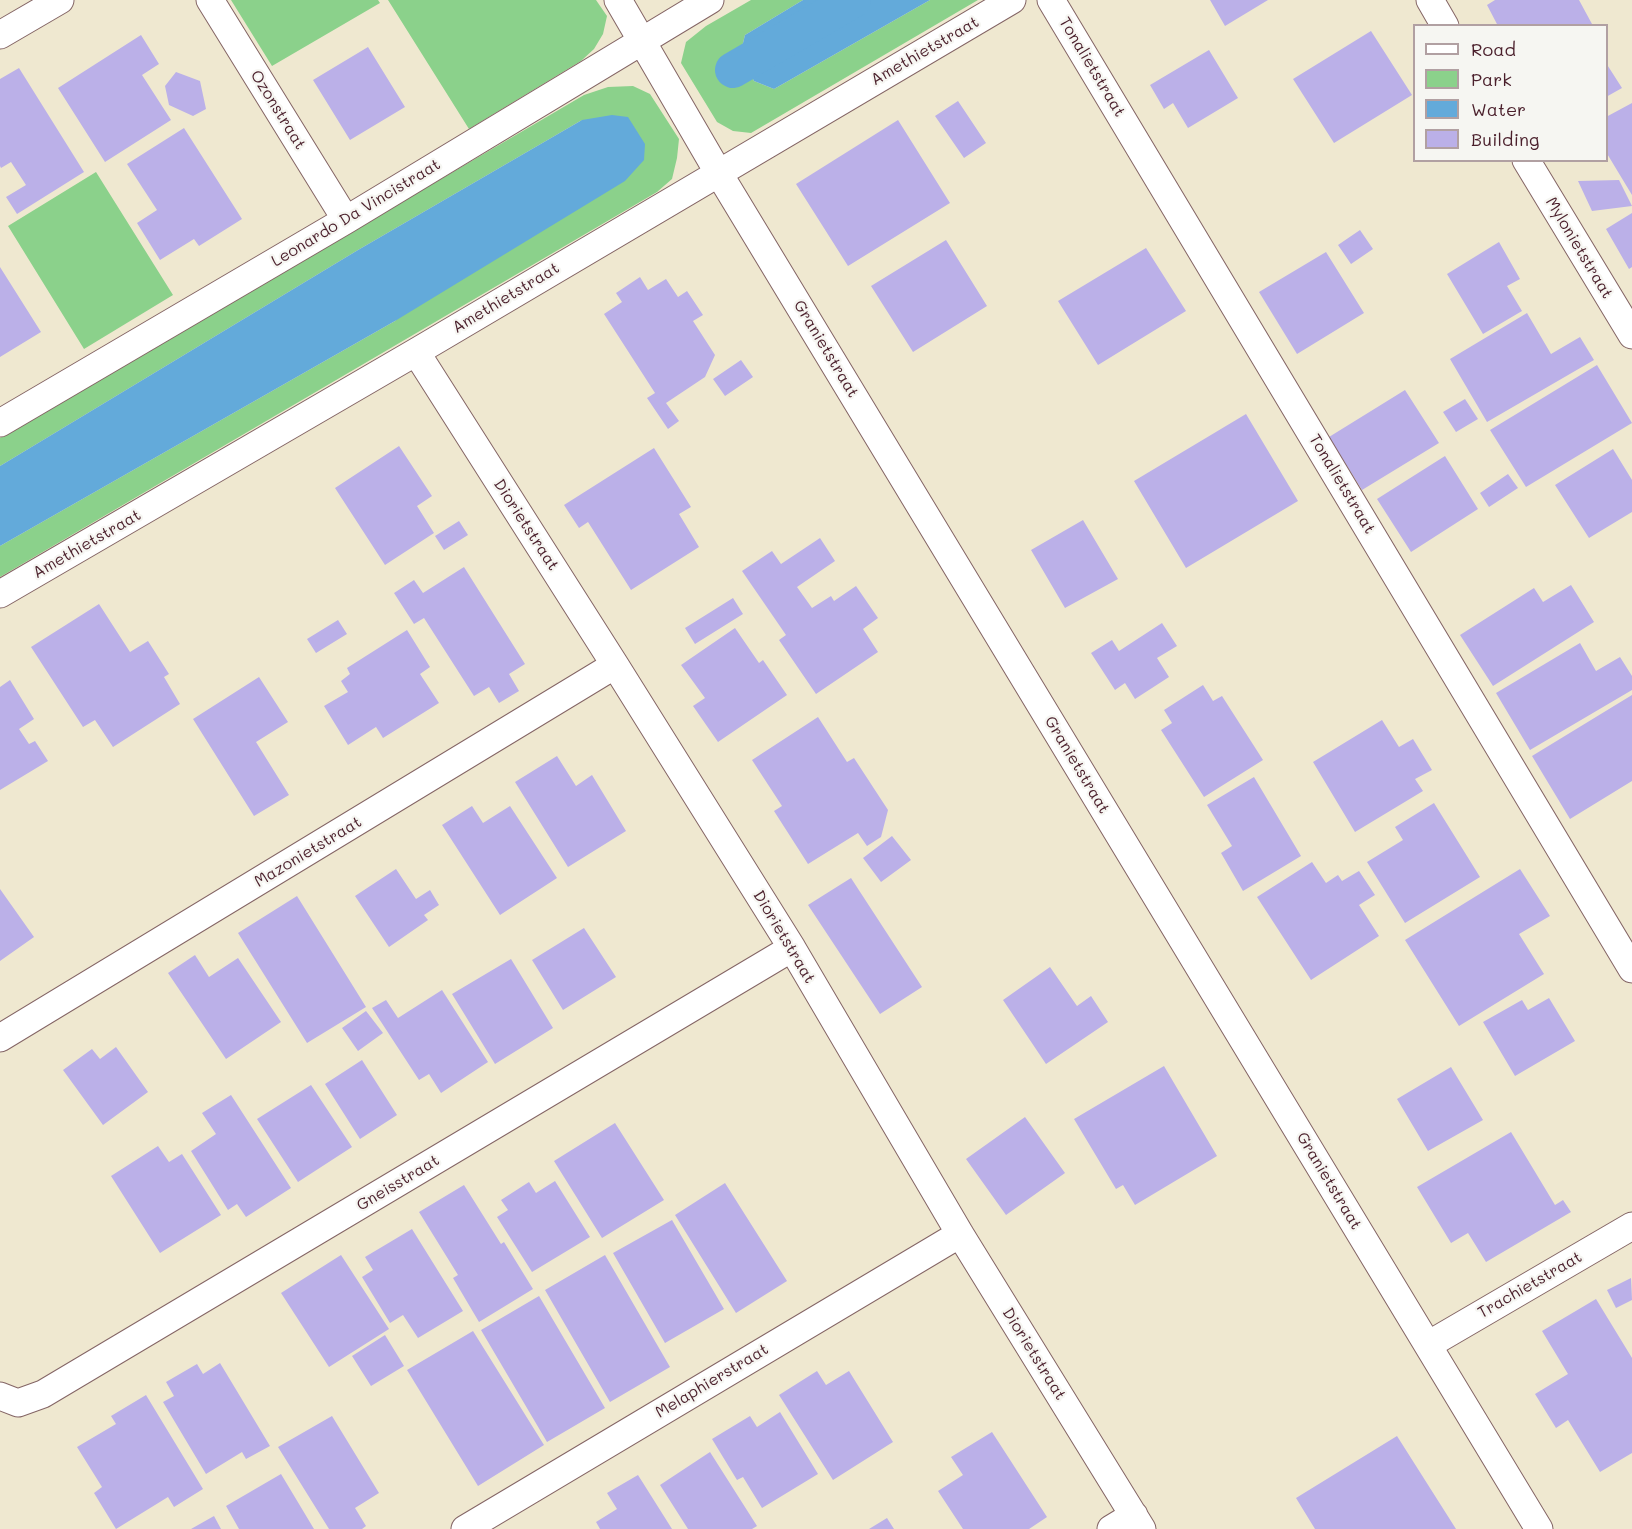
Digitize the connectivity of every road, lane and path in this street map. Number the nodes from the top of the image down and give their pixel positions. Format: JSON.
{"nodes":[{"id":1,"x":60,"y":0,"type":"edge"},
{"id":2,"x":210,"y":0,"type":"edge"},
{"id":3,"x":618,"y":0,"type":"edge"},
{"id":4,"x":710,"y":0,"type":"edge"},
{"id":5,"x":1012,"y":0,"type":"edge"},
{"id":6,"x":1052,"y":0,"type":"edge"},
{"id":7,"x":1430,"y":0,"type":"edge"},
{"id":8,"x":1444,"y":24,"type":"edge"},
{"id":9,"x":0,"y":35,"type":"edge"},
{"id":10,"x":642,"y":40,"type":"junction"},
{"id":11,"x":1527,"y":162,"type":"edge"},
{"id":12,"x":718,"y":172,"type":"junction"},
{"id":13,"x":346,"y":219,"type":"junction"},
{"id":14,"x":1632,"y":336,"type":"edge"},
{"id":15,"x":416,"y":352,"type":"junction"},
{"id":16,"x":0,"y":423,"type":"edge"},
{"id":17,"x":0,"y":594,"type":"edge"},
{"id":18,"x":615,"y":665,"type":"junction"},
{"id":19,"x":792,"y":948,"type":"junction"},
{"id":20,"x":1632,"y":969,"type":"edge"},
{"id":21,"x":0,"y":1038,"type":"edge"},
{"id":22,"x":1632,"y":1226,"type":"edge"},
{"id":23,"x":960,"y":1234,"type":"junction"},
{"id":24,"x":1428,"y":1345,"type":"junction"},
{"id":25,"x":0,"y":1396,"type":"edge"},
{"id":26,"x":1138,"y":1522,"type":"edge"},
{"id":27,"x":465,"y":1529,"type":"edge"},
{"id":28,"x":1111,"y":1529,"type":"edge"},
{"id":29,"x":1539,"y":1529,"type":"edge"}],
"edges":[{"from":1,"to":9,"type":"street"},
{"from":2,"to":13,"type":"street","name":"Ozonstraat"},
{"from":3,"to":10,"type":"street","name":"Granietstraat"},
{"from":4,"to":10,"type":"street","name":"Leonardo Da Vincistraat"},
{"from":5,"to":12,"type":"street","name":"Amethietstraat"},
{"from":6,"to":20,"type":"street","name":"Tonalietstraat"},
{"from":7,"to":8,"type":"street"},
{"from":10,"to":12,"type":"street","name":"Granietstraat"},
{"from":10,"to":13,"type":"street","name":"Leonardo Da Vincistraat"},
{"from":11,"to":14,"type":"street","name":"Mylonietstraat"},
{"from":12,"to":15,"type":"street","name":"Amethietstraat"},
{"from":12,"to":24,"type":"street","name":"Granietstraat"},
{"from":13,"to":16,"type":"street","name":"Leonardo Da Vincistraat"},
{"from":15,"to":17,"type":"street","name":"Amethietstraat"},
{"from":15,"to":18,"type":"street","name":"Diorietstraat"},
{"from":18,"to":19,"type":"street","name":"Diorietstraat"},
{"from":18,"to":21,"type":"street","name":"Mazonietstraat"},
{"from":19,"to":23,"type":"street","name":"Diorietstraat"},
{"from":19,"to":25,"type":"street","name":"Gneisstraat"},
{"from":22,"to":24,"type":"street","name":"Trachietstraat"},
{"from":23,"to":26,"type":"street","name":"Diorietstraat"},
{"from":23,"to":27,"type":"street","name":"Melaphierstraat"},
{"from":24,"to":29,"type":"street","name":"Granietstraat"},
{"from":26,"to":28,"type":"street"}]}
